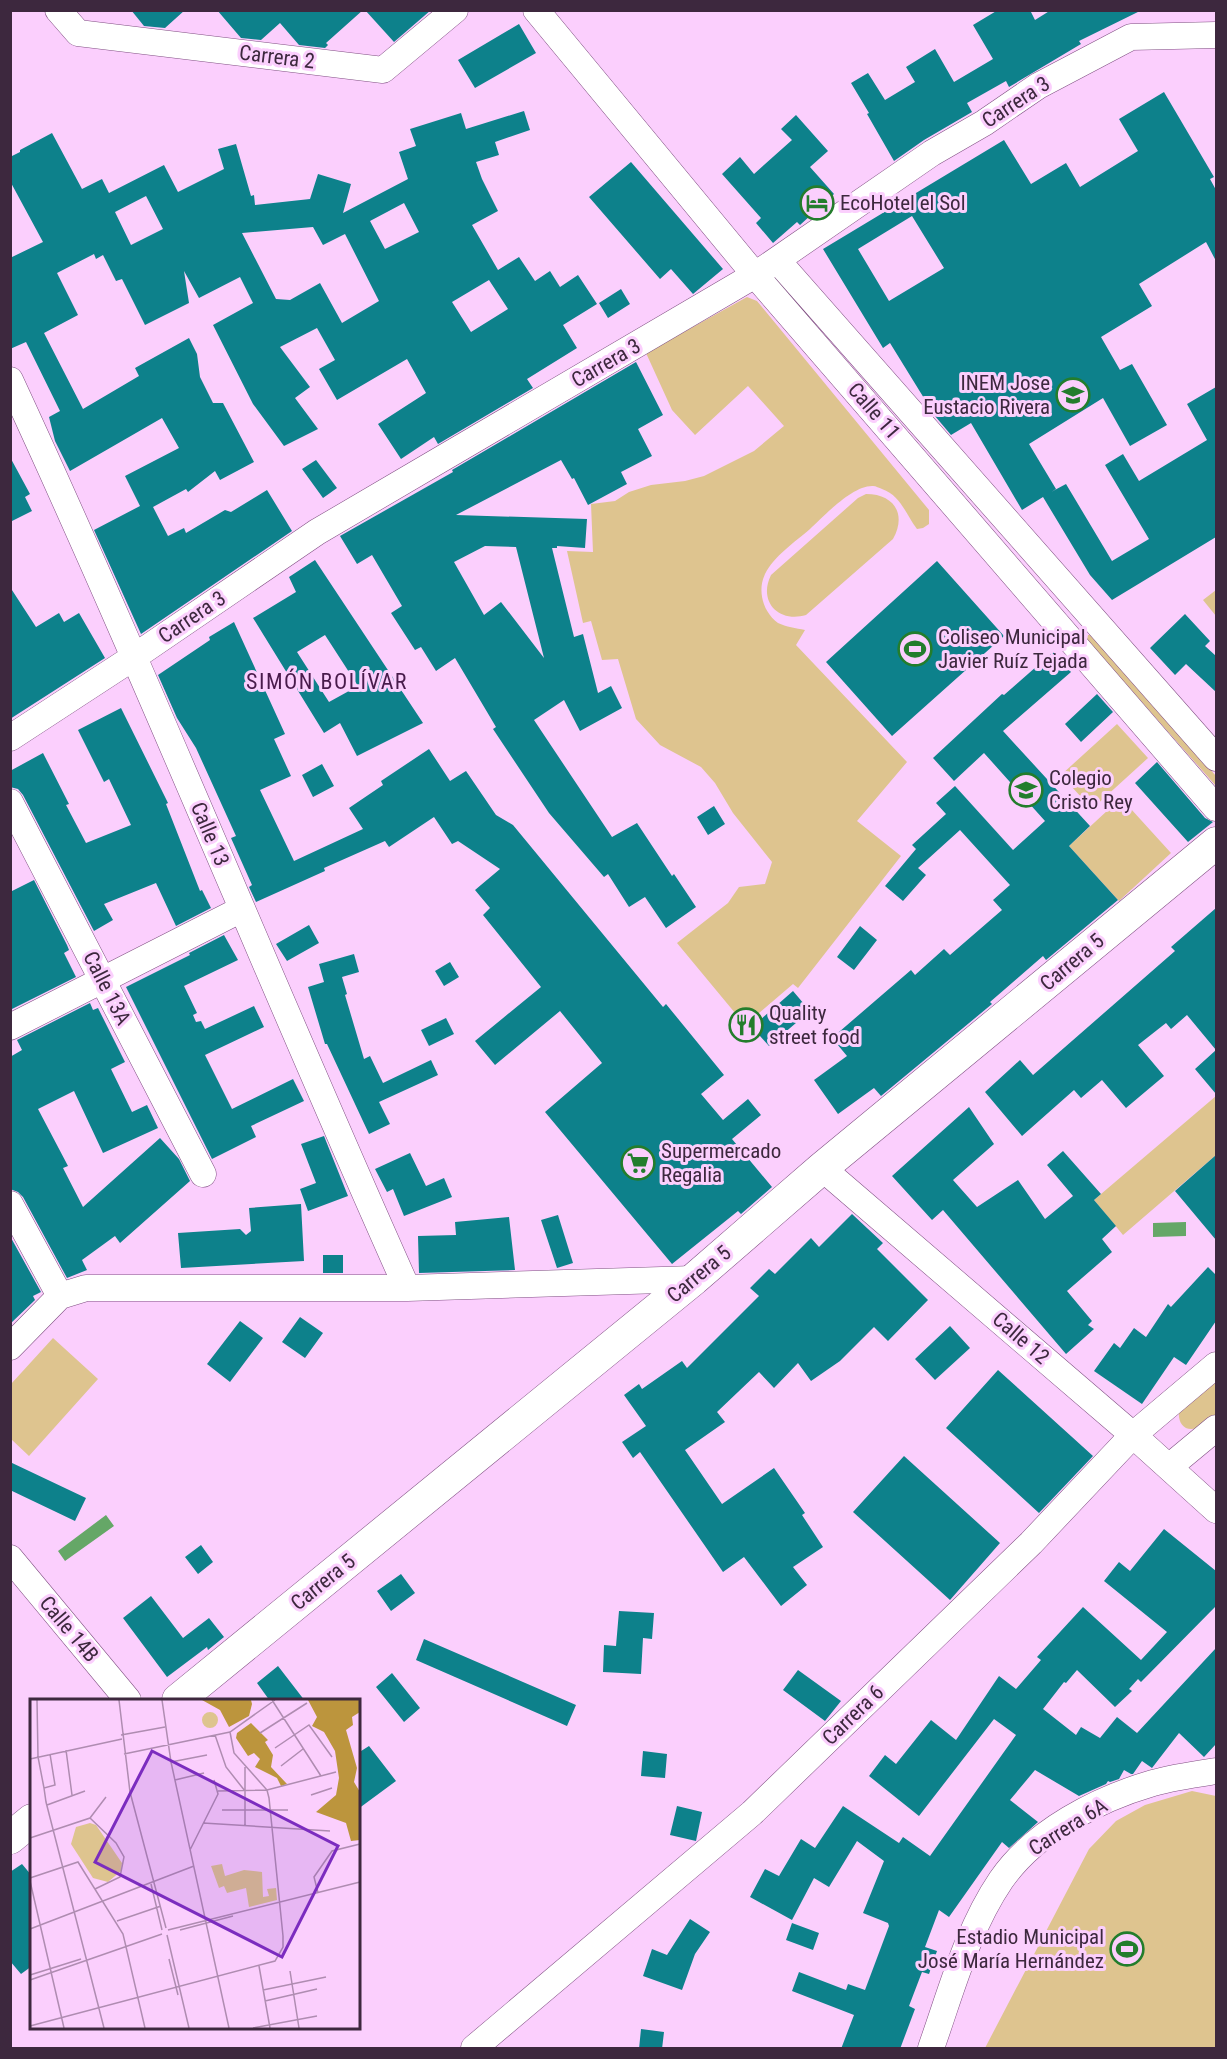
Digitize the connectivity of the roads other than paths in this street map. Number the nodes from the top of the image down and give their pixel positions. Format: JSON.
{"nodes":[{"id":1,"x":58,"y":10,"type":"edge"},
{"id":2,"x":455,"y":10,"type":"edge"},
{"id":3,"x":536,"y":10,"type":"edge"},
{"id":4,"x":1216,"y":35,"type":"edge"},
{"id":5,"x":777,"y":260,"type":"junction"},
{"id":6,"x":755,"y":275,"type":"junction"},
{"id":7,"x":10,"y":380,"type":"edge"},
{"id":8,"x":1079,"y":601,"type":"junction"},
{"id":9,"x":1056,"y":621,"type":"junction"},
{"id":10,"x":134,"y":657,"type":"junction"},
{"id":11,"x":10,"y":738,"type":"edge"},
{"id":12,"x":1216,"y":758,"type":"edge"},
{"id":13,"x":10,"y":802,"type":"edge"},
{"id":14,"x":1216,"y":808,"type":"edge"},
{"id":15,"x":1216,"y":843,"type":"edge"},
{"id":16,"x":242,"y":909,"type":"junction"},
{"id":17,"x":103,"y":981,"type":"junction"},
{"id":18,"x":10,"y":1027,"type":"edge"},
{"id":19,"x":822,"y":1168,"type":"junction"},
{"id":20,"x":203,"y":1174,"type":"dead end"},
{"id":21,"x":10,"y":1204,"type":"edge"},
{"id":22,"x":694,"y":1278,"type":"junction"},
{"id":23,"x":407,"y":1288,"type":"junction"},
{"id":24,"x":60,"y":1296,"type":"junction"},
{"id":25,"x":10,"y":1347,"type":"edge"},
{"id":26,"x":1216,"y":1365,"type":"edge"},
{"id":27,"x":1216,"y":1428,"type":"edge"},
{"id":28,"x":1133,"y":1435,"type":"junction"},
{"id":29,"x":1169,"y":1467,"type":"junction"},
{"id":30,"x":1216,"y":1510,"type":"edge"},
{"id":31,"x":10,"y":1558,"type":"edge"},
{"id":32,"x":126,"y":1699,"type":"edge"},
{"id":33,"x":180,"y":1699,"type":"edge"},
{"id":34,"x":1216,"y":1771,"type":"edge"},
{"id":35,"x":30,"y":1822,"type":"edge"},
{"id":36,"x":10,"y":1838,"type":"edge"},
{"id":37,"x":474,"y":2049,"type":"edge"},
{"id":38,"x":931,"y":2049,"type":"edge"}],
"edges":[{"from":1,"to":2,"type":"street","name":"Carrera 2"},
{"from":3,"to":6,"type":"street","name":"Calle 11"},
{"from":4,"to":5,"type":"street","name":"Carrera 3"},
{"from":5,"to":6,"type":"street","name":"Carrera 3"},
{"from":5,"to":8,"type":"street","name":"Calle 11"},
{"from":6,"to":9,"type":"street","name":"Calle 11"},
{"from":6,"to":10,"type":"street","name":"Carrera 3"},
{"from":7,"to":10,"type":"street","name":"Calle 13"},
{"from":8,"to":9,"type":"street"},
{"from":8,"to":12,"type":"street","name":"Calle 11"},
{"from":9,"to":14,"type":"street","name":"Calle 11"},
{"from":10,"to":11,"type":"street","name":"Carrera 3"},
{"from":10,"to":16,"type":"street","name":"Calle 13"},
{"from":13,"to":17,"type":"street","name":"Calle 13A"},
{"from":15,"to":19,"type":"street","name":"Carrera 5"},
{"from":16,"to":17,"type":"street"},
{"from":16,"to":23,"type":"street","name":"Calle 13"},
{"from":17,"to":18,"type":"street"},
{"from":17,"to":20,"type":"street","name":"Calle 13A"},
{"from":19,"to":22,"type":"street","name":"Carrera 5"},
{"from":19,"to":28,"type":"street","name":"Calle 12"},
{"from":21,"to":24,"type":"street"},
{"from":22,"to":23,"type":"street"},
{"from":22,"to":33,"type":"street","name":"Carrera 5"},
{"from":23,"to":24,"type":"street"},
{"from":24,"to":25,"type":"street"},
{"from":26,"to":28,"type":"street","name":"Carrera 6"},
{"from":27,"to":29,"type":"street"},
{"from":28,"to":29,"type":"street","name":"Calle 12"},
{"from":28,"to":37,"type":"street","name":"Carrera 6"},
{"from":29,"to":30,"type":"street","name":"Calle 12"},
{"from":31,"to":32,"type":"street","name":"Calle 14B"},
{"from":34,"to":38,"type":"street","name":"Carrera 6A"},
{"from":35,"to":36,"type":"street"}]}
